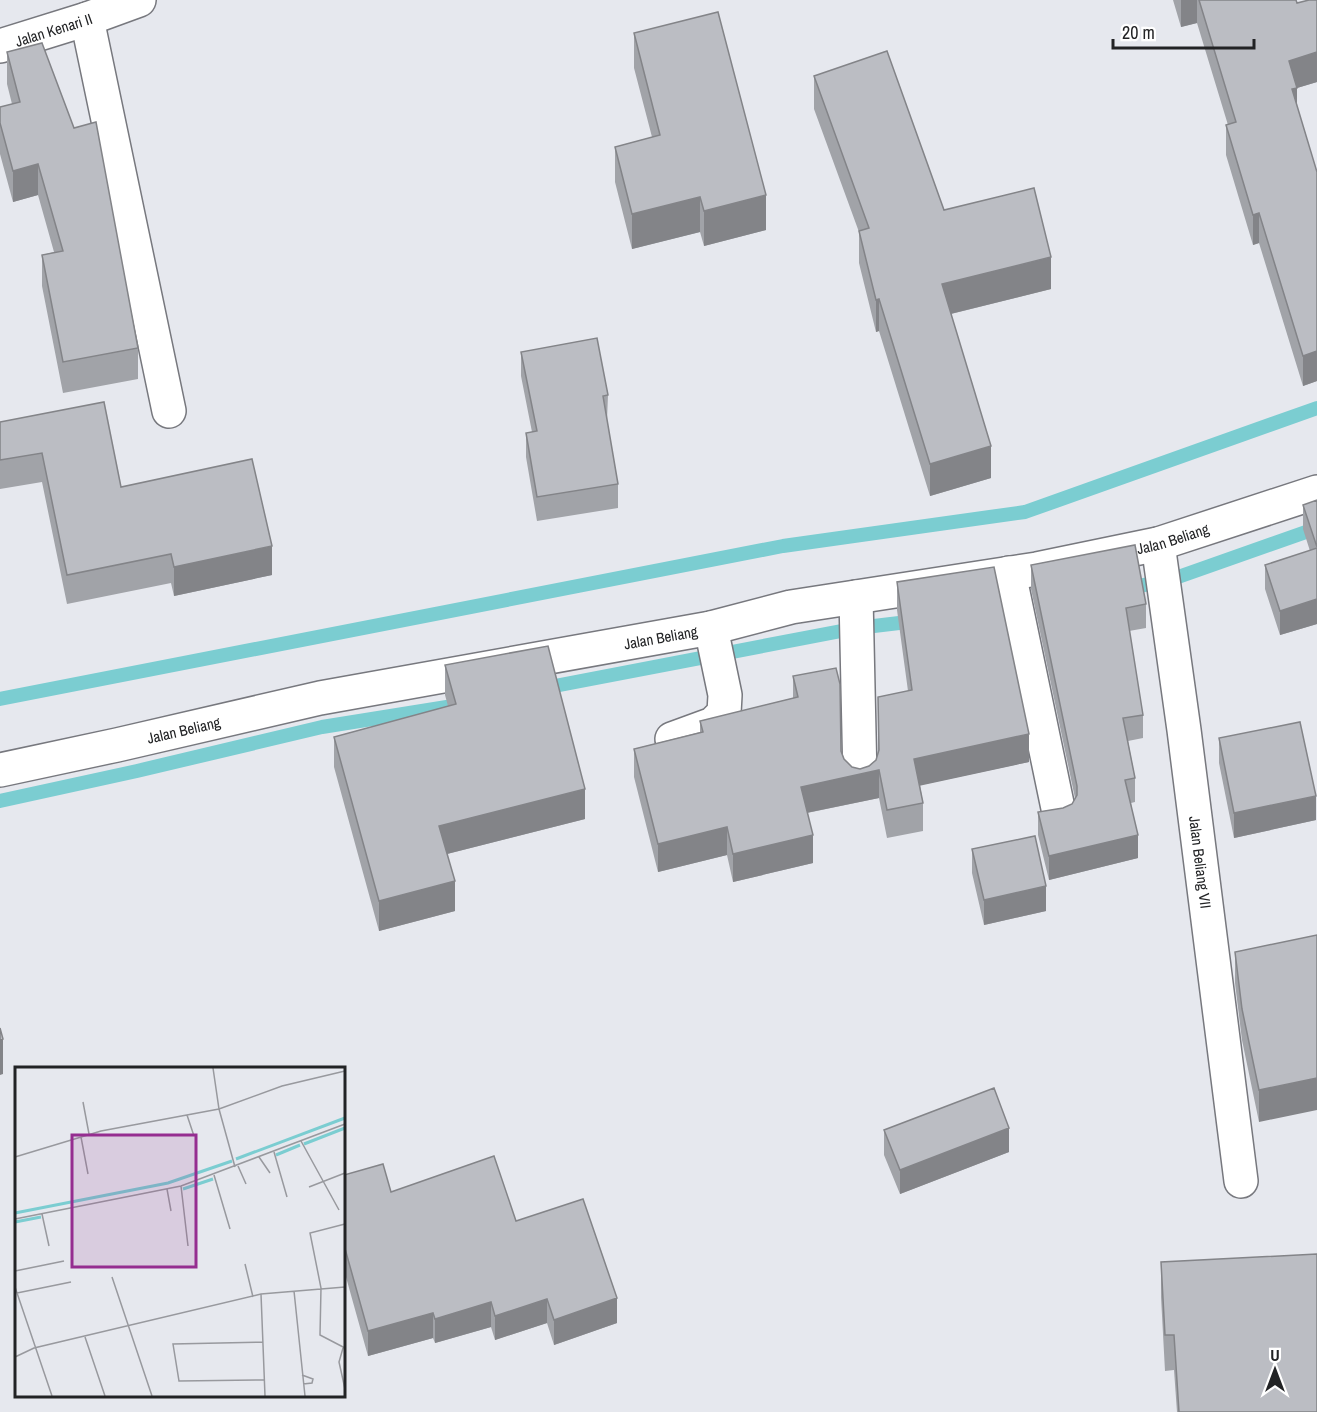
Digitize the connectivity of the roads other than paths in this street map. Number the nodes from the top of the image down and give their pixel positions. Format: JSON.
{"nodes":[{"id":1,"x":139,"y":0,"type":"edge"},
{"id":2,"x":87,"y":19,"type":"junction"},
{"id":3,"x":0,"y":46,"type":"edge"},
{"id":4,"x":169,"y":411,"type":"dead end"},
{"id":5,"x":1317,"y":492,"type":"edge"},
{"id":6,"x":1158,"y":544,"type":"junction"},
{"id":7,"x":1009,"y":573,"type":"junction"},
{"id":8,"x":856,"y":597,"type":"junction"},
{"id":9,"x":711,"y":628,"type":"junction"},
{"id":10,"x":672,"y":739,"type":"edge"},
{"id":11,"x":0,"y":770,"type":"edge"},
{"id":12,"x":860,"y":778,"type":"dead end"},
{"id":13,"x":1059,"y":813,"type":"edge"},
{"id":14,"x":1241,"y":1181,"type":"dead end"}],
"edges":[{"from":1,"to":2,"type":"street","name":"Jalan Kenari II"},
{"from":2,"to":3,"type":"street","name":"Jalan Kenari II"},
{"from":2,"to":4,"type":"street"},
{"from":5,"to":6,"type":"street","name":"Jalan Beliang"},
{"from":6,"to":7,"type":"street","name":"Jalan Beliang"},
{"from":6,"to":14,"type":"street","name":"Jalan Beliang VII"},
{"from":7,"to":8,"type":"street","name":"Jalan Beliang"},
{"from":7,"to":13,"type":"street"},
{"from":8,"to":9,"type":"street","name":"Jalan Beliang"},
{"from":8,"to":12,"type":"street"},
{"from":9,"to":10,"type":"street"},
{"from":9,"to":11,"type":"street","name":"Jalan Beliang"}]}
